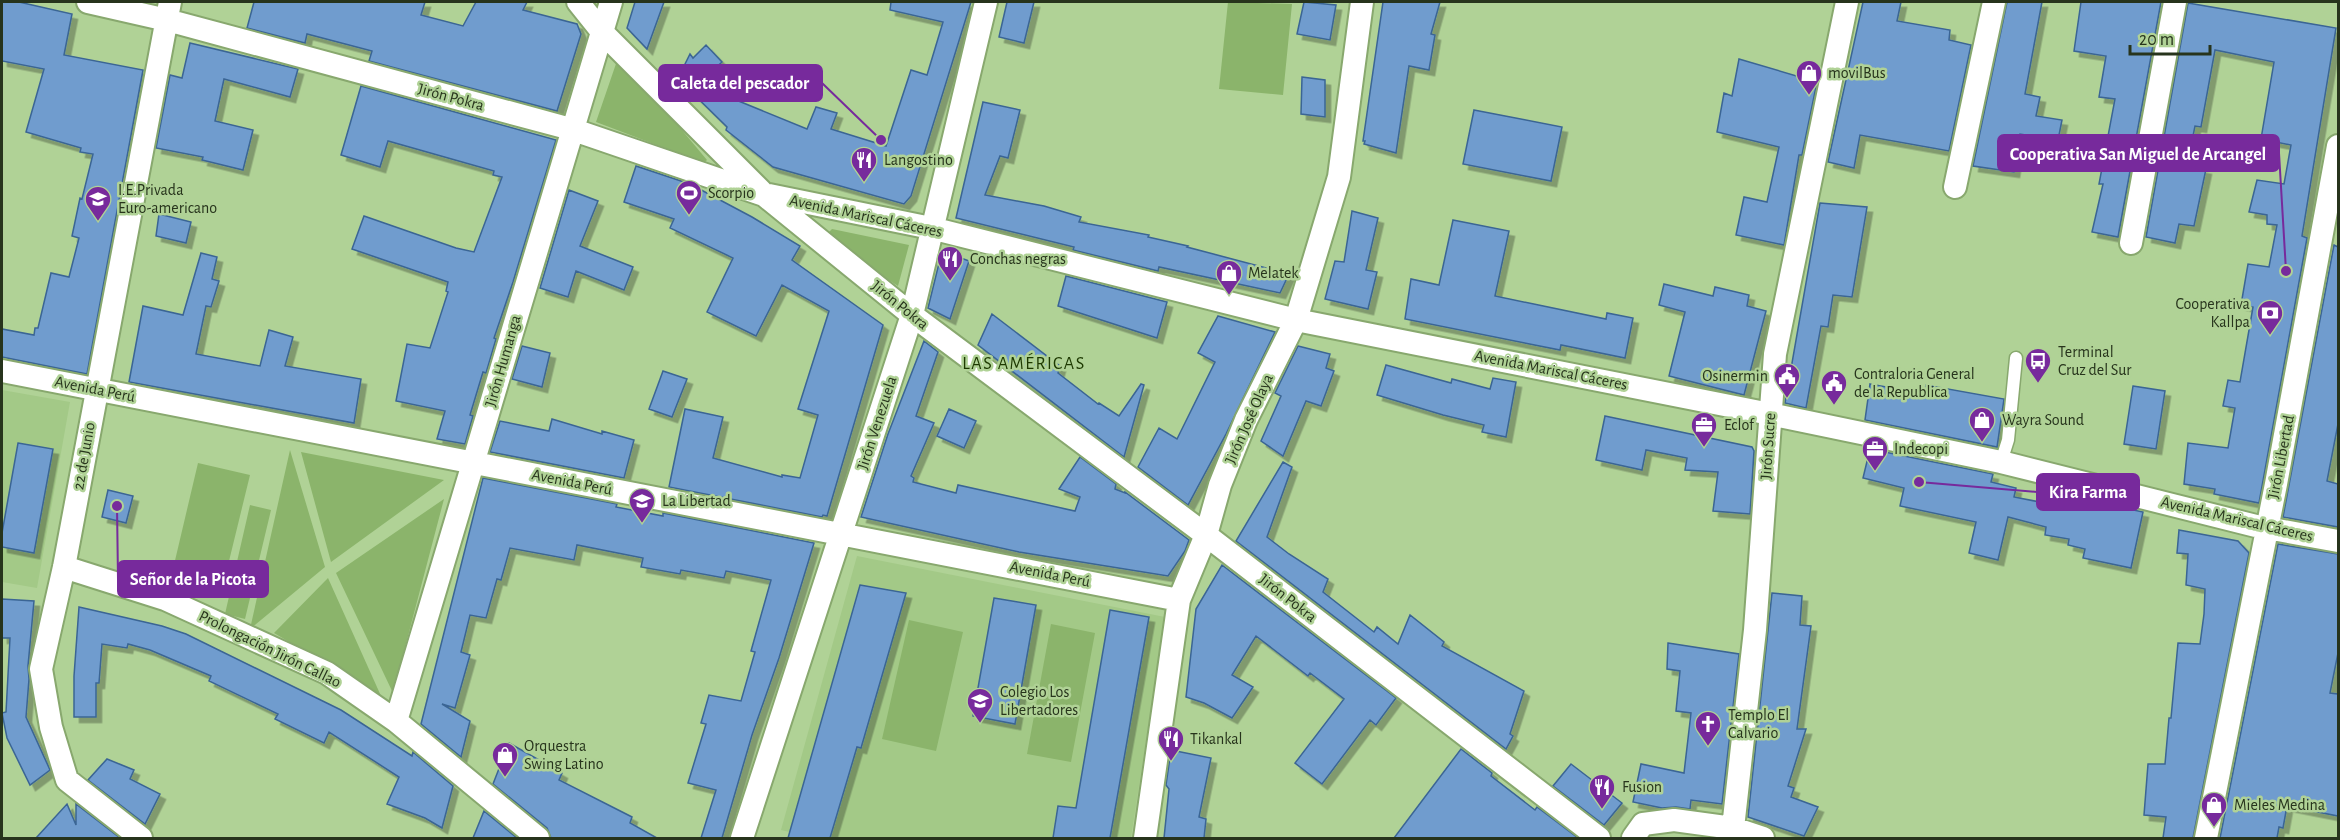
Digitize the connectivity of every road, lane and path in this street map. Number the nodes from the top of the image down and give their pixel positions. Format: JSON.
{"nodes":[{"id":1,"x":88,"y":2,"type":"edge"},
{"id":2,"x":578,"y":2,"type":"edge"},
{"id":3,"x":611,"y":2,"type":"edge"},
{"id":4,"x":986,"y":2,"type":"edge"},
{"id":5,"x":1362,"y":2,"type":"edge"},
{"id":6,"x":1847,"y":2,"type":"edge"},
{"id":7,"x":1994,"y":2,"type":"edge"},
{"id":8,"x":2175,"y":2,"type":"edge"},
{"id":9,"x":168,"y":11,"type":"edge"},
{"id":10,"x":602,"y":32,"type":"junction"},
{"id":11,"x":571,"y":129,"type":"junction"},
{"id":12,"x":2338,"y":146,"type":"edge"},
{"id":13,"x":1955,"y":188,"type":"dead end"},
{"id":14,"x":764,"y":195,"type":"junction"},
{"id":15,"x":931,"y":228,"type":"junction"},
{"id":16,"x":2131,"y":243,"type":"dead end"},
{"id":17,"x":912,"y":315,"type":"junction"},
{"id":18,"x":1296,"y":320,"type":"junction"},
{"id":19,"x":2016,"y":358,"type":"dead end"},
{"id":20,"x":2,"y":371,"type":"edge"},
{"id":21,"x":97,"y":388,"type":"junction"},
{"id":22,"x":1770,"y":414,"type":"junction"},
{"id":23,"x":473,"y":462,"type":"junction"},
{"id":24,"x":2001,"y":462,"type":"junction"},
{"id":25,"x":2267,"y":527,"type":"junction"},
{"id":26,"x":841,"y":534,"type":"junction"},
{"id":27,"x":1206,"y":535,"type":"junction"},
{"id":28,"x":2338,"y":541,"type":"edge"},
{"id":29,"x":64,"y":567,"type":"junction"},
{"id":30,"x":1179,"y":600,"type":"junction"},
{"id":31,"x":396,"y":721,"type":"junction"},
{"id":32,"x":1733,"y":828,"type":"junction"},
{"id":33,"x":141,"y":838,"type":"edge"},
{"id":34,"x":538,"y":838,"type":"edge"},
{"id":35,"x":742,"y":838,"type":"edge"},
{"id":36,"x":1145,"y":838,"type":"edge"},
{"id":37,"x":1599,"y":838,"type":"edge"},
{"id":38,"x":1633,"y":838,"type":"edge"},
{"id":39,"x":1763,"y":838,"type":"edge"},
{"id":40,"x":2206,"y":838,"type":"edge"}],
"edges":[{"from":1,"to":9,"type":"street","name":"Jirón Pokra"},
{"from":2,"to":10,"type":"street"},
{"from":3,"to":10,"type":"street","name":"Jirón Humanga"},
{"from":4,"to":15,"type":"street","name":"Jirón Venezuela"},
{"from":5,"to":18,"type":"street","name":"Jirón José Olaya"},
{"from":6,"to":22,"type":"street","name":"Jirón Sucre"},
{"from":7,"to":13,"type":"street"},
{"from":8,"to":16,"type":"street"},
{"from":9,"to":11,"type":"street","name":"Jirón Pokra"},
{"from":9,"to":21,"type":"street","name":"22 de Junio"},
{"from":10,"to":11,"type":"street","name":"Jirón Humanga"},
{"from":10,"to":14,"type":"street"},
{"from":11,"to":14,"type":"street","name":"Jirón Pokra"},
{"from":11,"to":23,"type":"street","name":"Jirón Humanga"},
{"from":12,"to":25,"type":"street","name":"Jirón Libertad"},
{"from":14,"to":15,"type":"street","name":"Avenida Mariscal Cáceres"},
{"from":14,"to":17,"type":"street","name":"Jirón Pokra"},
{"from":15,"to":17,"type":"street","name":"Jirón Venezuela"},
{"from":15,"to":18,"type":"street","name":"Avenida Mariscal Cáceres"},
{"from":17,"to":26,"type":"street","name":"Jirón Venezuela"},
{"from":17,"to":27,"type":"street","name":"Jirón Pokra"},
{"from":18,"to":22,"type":"street","name":"Avenida Mariscal Cáceres"},
{"from":18,"to":27,"type":"street","name":"Jirón José Olaya"},
{"from":19,"to":24,"type":"lane"},
{"from":20,"to":21,"type":"street","name":"Avenida Perú"},
{"from":21,"to":23,"type":"street","name":"Avenida Perú"},
{"from":21,"to":29,"type":"street","name":"22 de Junio"},
{"from":22,"to":24,"type":"street","name":"Avenida Mariscal Cáceres"},
{"from":22,"to":32,"type":"street","name":"Jirón Sucre"},
{"from":23,"to":26,"type":"street","name":"Avenida Perú"},
{"from":23,"to":31,"type":"street","name":"Jirón Humanga"},
{"from":24,"to":25,"type":"street","name":"Avenida Mariscal Cáceres"},
{"from":25,"to":28,"type":"street","name":"Avenida Mariscal Cáceres"},
{"from":25,"to":40,"type":"street","name":"Jirón Libertad"},
{"from":26,"to":30,"type":"street","name":"Avenida Perú"},
{"from":26,"to":35,"type":"street","name":"Jirón Venezuela"},
{"from":27,"to":30,"type":"street","name":"Jirón José Olaya"},
{"from":27,"to":37,"type":"street","name":"Jirón Pokra"},
{"from":29,"to":31,"type":"street","name":"Prolongación Jirón Callao"},
{"from":29,"to":33,"type":"street","name":"22 de Junio"},
{"from":30,"to":36,"type":"street","name":"Jirón José Olaya"},
{"from":31,"to":34,"type":"street","name":"Prolongación Jirón Callao"},
{"from":32,"to":38,"type":"street"},
{"from":32,"to":39,"type":"street"}]}
